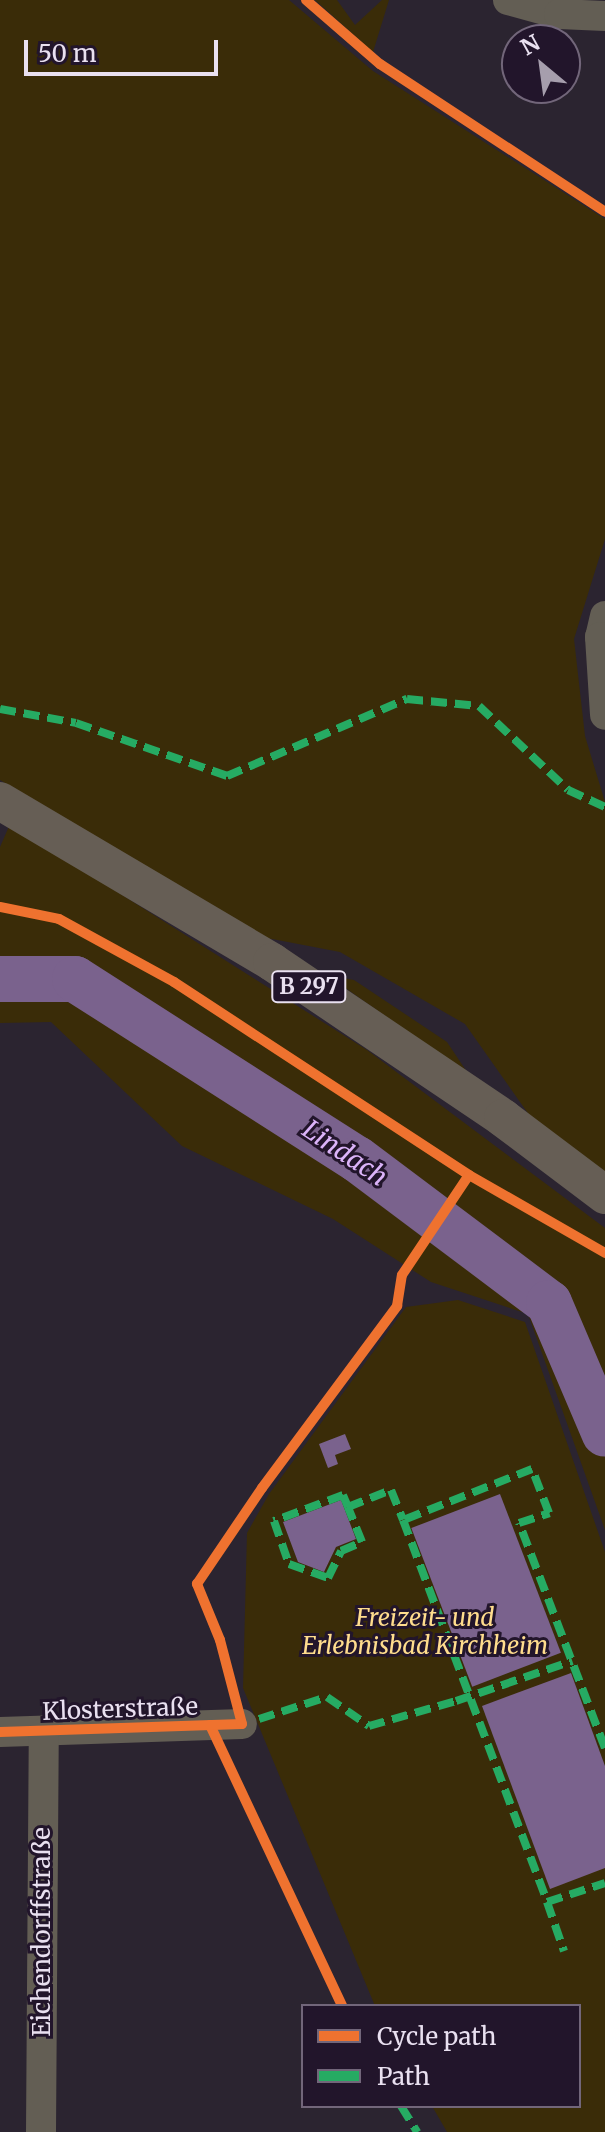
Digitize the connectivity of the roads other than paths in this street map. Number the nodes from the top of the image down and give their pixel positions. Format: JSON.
{"nodes":[{"id":1,"x":508,"y":0,"type":"edge"},
{"id":2,"x":605,"y":16,"type":"edge"},
{"id":3,"x":605,"y":616,"type":"edge"},
{"id":4,"x":605,"y":715,"type":"edge"},
{"id":5,"x":0,"y":801,"type":"edge"},
{"id":6,"x":605,"y":1195,"type":"edge"},
{"id":7,"x":242,"y":1724,"type":"dead end"},
{"id":8,"x":0,"y":1732,"type":"edge"},
{"id":9,"x":44,"y":1733,"type":"junction"},
{"id":10,"x":41,"y":2132,"type":"edge"}],
"edges":[{"from":1,"to":2,"type":"street"},
{"from":3,"to":4,"type":"street"},
{"from":5,"to":6,"type":"main road","number":"B 297"},
{"from":7,"to":9,"type":"street","name":"Klosterstraße"},
{"from":8,"to":9,"type":"street","name":"Klosterstraße"},
{"from":9,"to":10,"type":"street","name":"Eichendorffstraße"}]}
